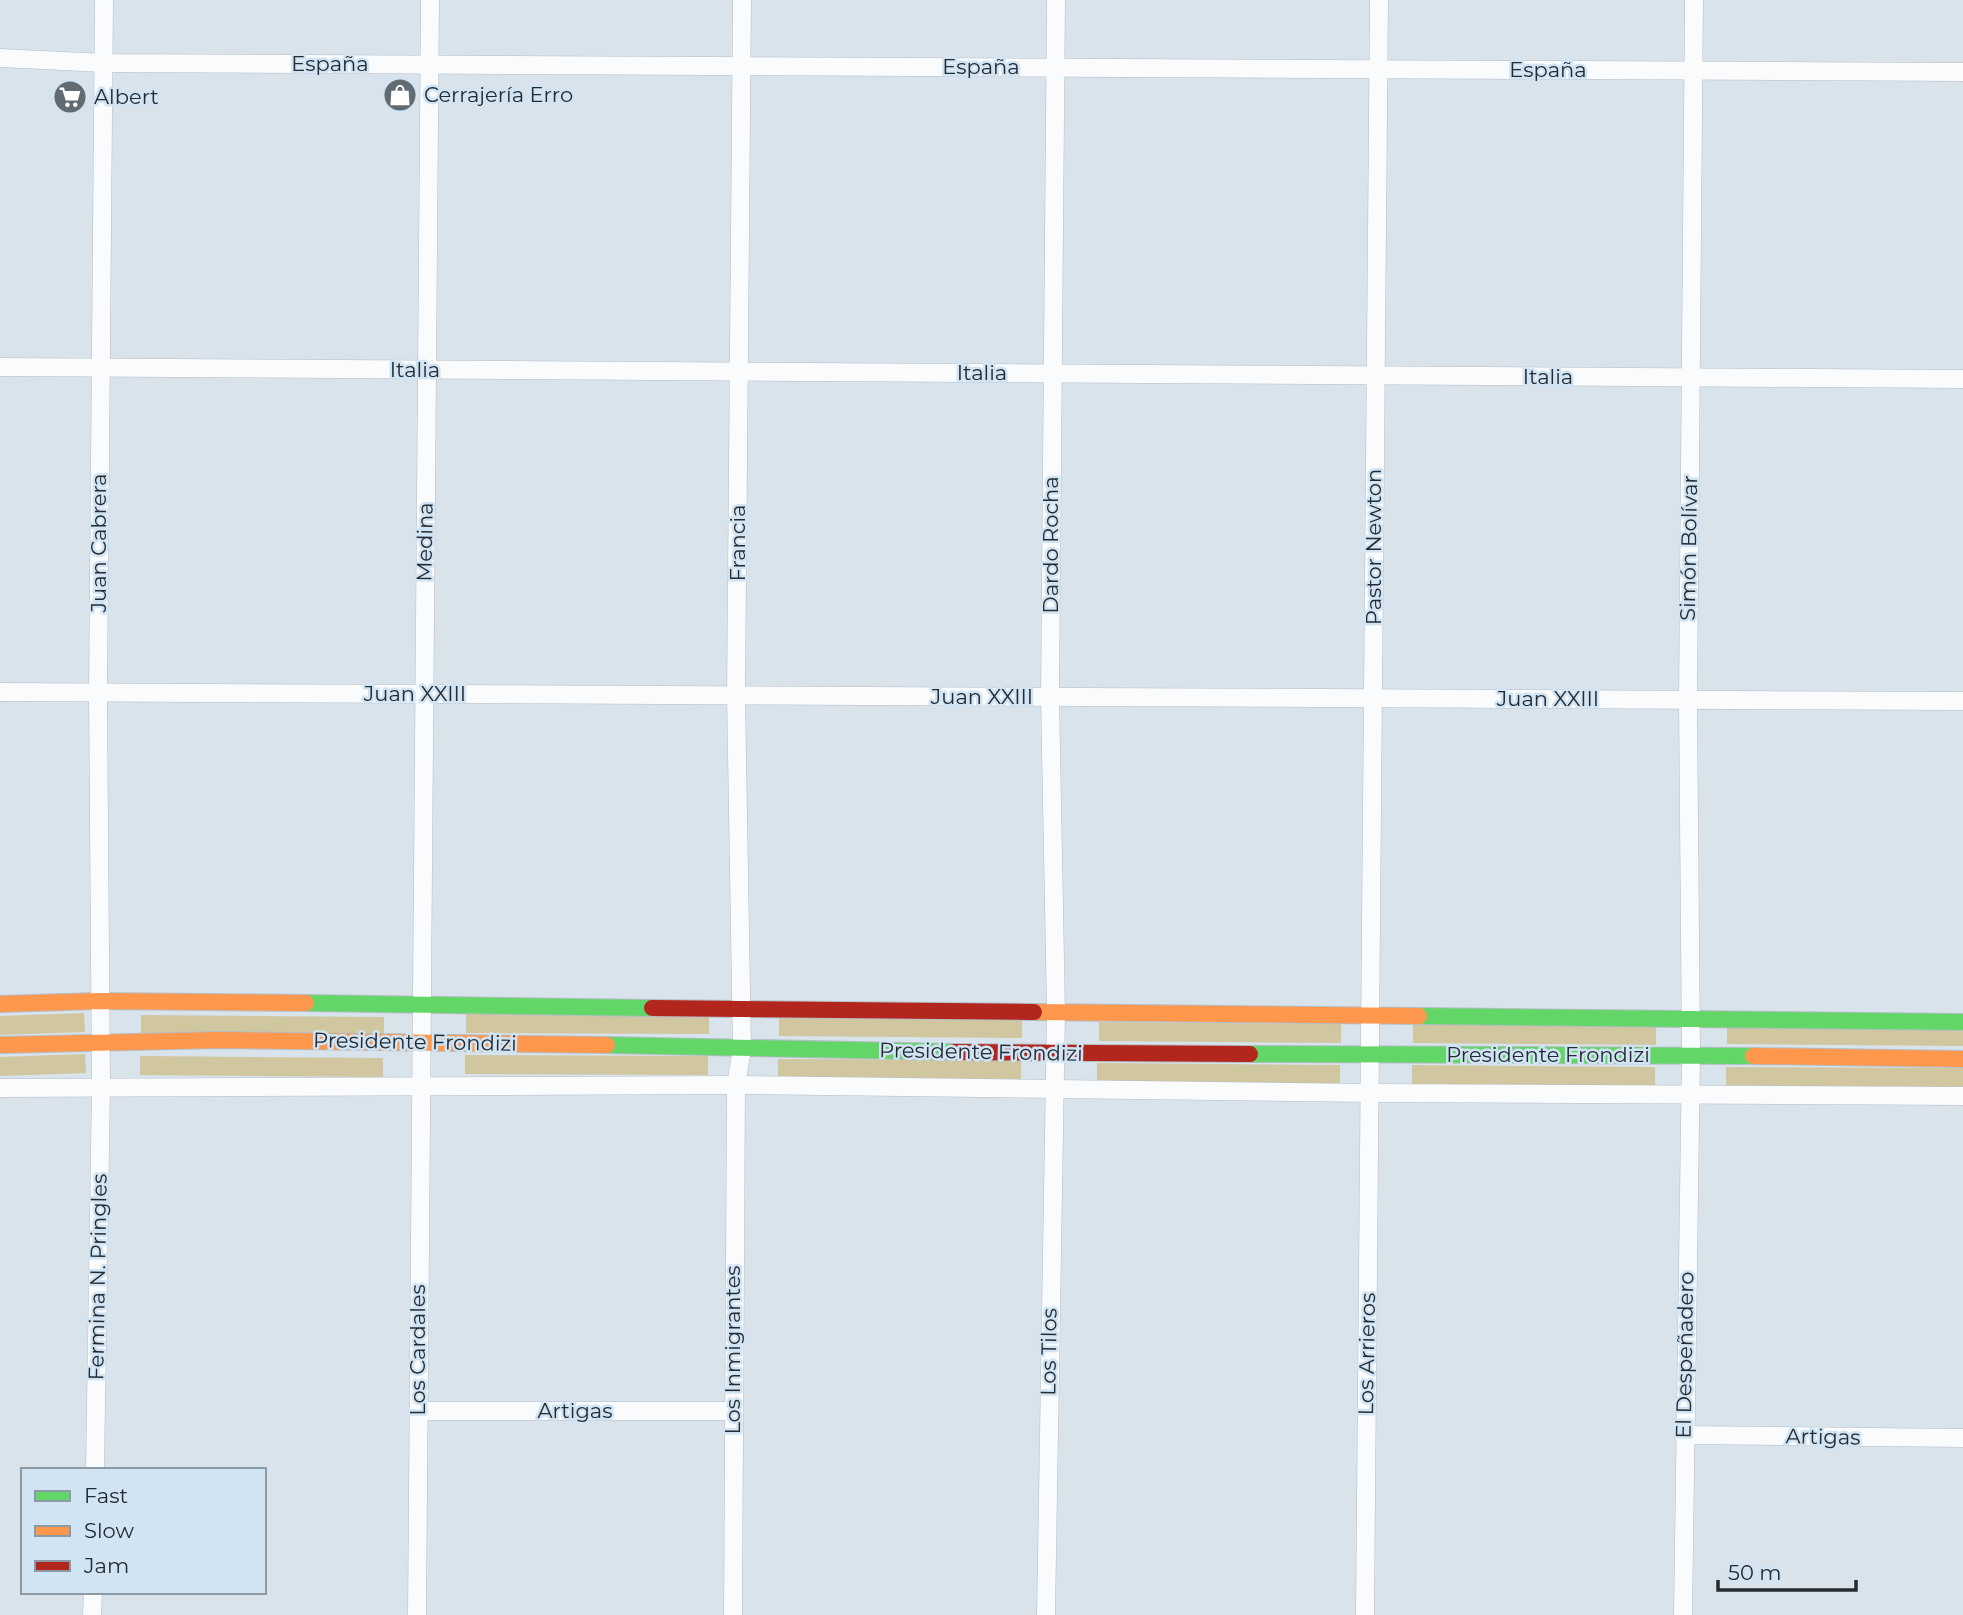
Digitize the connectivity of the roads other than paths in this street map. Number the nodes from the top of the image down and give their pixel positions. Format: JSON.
{"nodes":[{"id":1,"x":104,"y":0,"type":"edge"},
{"id":2,"x":430,"y":0,"type":"edge"},
{"id":3,"x":742,"y":0,"type":"edge"},
{"id":4,"x":1056,"y":0,"type":"edge"},
{"id":5,"x":1379,"y":0,"type":"edge"},
{"id":6,"x":1694,"y":0,"type":"edge"},
{"id":7,"x":0,"y":58,"type":"edge"},
{"id":8,"x":104,"y":63,"type":"junction"},
{"id":9,"x":429,"y":64,"type":"junction"},
{"id":10,"x":741,"y":66,"type":"junction"},
{"id":11,"x":1055,"y":67,"type":"junction"},
{"id":12,"x":1379,"y":69,"type":"junction"},
{"id":13,"x":1693,"y":70,"type":"junction"},
{"id":14,"x":1963,"y":72,"type":"edge"},
{"id":15,"x":0,"y":367,"type":"edge"},
{"id":16,"x":101,"y":368,"type":"junction"},
{"id":17,"x":426,"y":370,"type":"junction"},
{"id":18,"x":739,"y":372,"type":"junction"},
{"id":19,"x":1052,"y":374,"type":"junction"},
{"id":20,"x":1376,"y":376,"type":"junction"},
{"id":21,"x":1691,"y":378,"type":"junction"},
{"id":22,"x":1963,"y":379,"type":"edge"},
{"id":23,"x":0,"y":692,"type":"edge"},
{"id":24,"x":98,"y":692,"type":"junction"},
{"id":25,"x":423,"y":694,"type":"junction"},
{"id":26,"x":736,"y":695,"type":"junction"},
{"id":27,"x":1050,"y":697,"type":"junction"},
{"id":28,"x":1373,"y":699,"type":"junction"},
{"id":29,"x":1688,"y":700,"type":"junction"},
{"id":30,"x":1963,"y":701,"type":"edge"},
{"id":31,"x":99,"y":1000,"type":"junction"},
{"id":32,"x":0,"y":1003,"type":"edge"},
{"id":33,"x":421,"y":1006,"type":"junction"},
{"id":34,"x":741,"y":1008,"type":"junction"},
{"id":35,"x":1056,"y":1012,"type":"junction"},
{"id":36,"x":1372,"y":1016,"type":"junction"},
{"id":37,"x":1691,"y":1017,"type":"junction"},
{"id":38,"x":1963,"y":1023,"type":"edge"},
{"id":39,"x":99,"y":1041,"type":"junction"},
{"id":40,"x":421,"y":1041,"type":"junction"},
{"id":41,"x":0,"y":1045,"type":"edge"},
{"id":42,"x":742,"y":1049,"type":"junction"},
{"id":43,"x":1054,"y":1053,"type":"junction"},
{"id":44,"x":1691,"y":1054,"type":"junction"},
{"id":45,"x":1371,"y":1055,"type":"junction"},
{"id":46,"x":1963,"y":1059,"type":"edge"},
{"id":47,"x":101,"y":1085,"type":"junction"},
{"id":48,"x":420,"y":1085,"type":"junction"},
{"id":49,"x":736,"y":1085,"type":"junction"},
{"id":50,"x":0,"y":1088,"type":"edge"},
{"id":51,"x":1053,"y":1090,"type":"junction"},
{"id":52,"x":1370,"y":1093,"type":"junction"},
{"id":53,"x":1691,"y":1095,"type":"junction"},
{"id":54,"x":1963,"y":1096,"type":"edge"},
{"id":55,"x":418,"y":1411,"type":"junction"},
{"id":56,"x":732,"y":1411,"type":"junction"},
{"id":57,"x":1683,"y":1435,"type":"junction"},
{"id":58,"x":1963,"y":1438,"type":"edge"},
{"id":59,"x":95,"y":1468,"type":"edge"},
{"id":60,"x":93,"y":1594,"type":"edge"},
{"id":61,"x":92,"y":1615,"type":"edge"},
{"id":62,"x":417,"y":1615,"type":"edge"},
{"id":63,"x":733,"y":1615,"type":"edge"},
{"id":64,"x":1046,"y":1615,"type":"edge"},
{"id":65,"x":1365,"y":1615,"type":"edge"},
{"id":66,"x":1683,"y":1615,"type":"edge"}],
"edges":[{"from":1,"to":8,"type":"street","name":"Juan Cabrera"},
{"from":2,"to":9,"type":"street","name":"Medina"},
{"from":3,"to":10,"type":"street","name":"Francia"},
{"from":4,"to":11,"type":"street","name":"Dardo Rocha"},
{"from":5,"to":12,"type":"street","name":"Pastor Newton"},
{"from":6,"to":13,"type":"street","name":"Simón Bolívar"},
{"from":7,"to":8,"type":"street","name":"España"},
{"from":8,"to":9,"type":"street","name":"España"},
{"from":8,"to":16,"type":"street","name":"Juan Cabrera"},
{"from":9,"to":10,"type":"street","name":"España"},
{"from":9,"to":17,"type":"street","name":"Medina"},
{"from":10,"to":11,"type":"street","name":"España"},
{"from":10,"to":18,"type":"street","name":"Francia"},
{"from":11,"to":12,"type":"street","name":"España"},
{"from":11,"to":19,"type":"street","name":"Dardo Rocha"},
{"from":12,"to":13,"type":"street","name":"España"},
{"from":12,"to":20,"type":"street","name":"Pastor Newton"},
{"from":13,"to":14,"type":"street","name":"España"},
{"from":13,"to":21,"type":"street","name":"Simón Bolívar"},
{"from":15,"to":16,"type":"street","name":"Italia"},
{"from":16,"to":17,"type":"street","name":"Italia"},
{"from":16,"to":24,"type":"street","name":"Juan Cabrera"},
{"from":17,"to":18,"type":"street","name":"Italia"},
{"from":17,"to":25,"type":"street","name":"Medina"},
{"from":18,"to":19,"type":"street","name":"Italia"},
{"from":18,"to":26,"type":"street","name":"Francia"},
{"from":19,"to":20,"type":"street","name":"Italia"},
{"from":19,"to":27,"type":"street","name":"Dardo Rocha"},
{"from":20,"to":21,"type":"street","name":"Italia"},
{"from":20,"to":28,"type":"street","name":"Pastor Newton"},
{"from":21,"to":22,"type":"street","name":"Italia"},
{"from":21,"to":29,"type":"street","name":"Simón Bolívar"},
{"from":23,"to":24,"type":"street","name":"Juan XXIII"},
{"from":24,"to":25,"type":"street","name":"Juan XXIII"},
{"from":24,"to":31,"type":"street","name":"Juan Cabrera"},
{"from":25,"to":26,"type":"street","name":"Juan XXIII"},
{"from":25,"to":33,"type":"street","name":"Medina"},
{"from":26,"to":27,"type":"street","name":"Juan XXIII"},
{"from":26,"to":34,"type":"street","name":"Francia"},
{"from":27,"to":28,"type":"street","name":"Juan XXIII"},
{"from":27,"to":35,"type":"street","name":"Dardo Rocha"},
{"from":28,"to":29,"type":"street","name":"Juan XXIII"},
{"from":28,"to":36,"type":"street","name":"Pastor Newton"},
{"from":29,"to":30,"type":"street","name":"Juan XXIII"},
{"from":29,"to":37,"type":"street","name":"Simón Bolívar"},
{"from":31,"to":32,"type":"street","name":"Presidente Frondizi"},
{"from":31,"to":33,"type":"street","name":"Presidente Frondizi"},
{"from":31,"to":39,"type":"street","name":"Juan Cabrera"},
{"from":33,"to":34,"type":"street","name":"Presidente Frondizi"},
{"from":33,"to":40,"type":"street","name":"Medina"},
{"from":34,"to":35,"type":"street","name":"Presidente Frondizi"},
{"from":34,"to":42,"type":"street","name":"Francia"},
{"from":35,"to":36,"type":"street","name":"Presidente Frondizi"},
{"from":35,"to":43,"type":"street","name":"Dardo Rocha"},
{"from":36,"to":37,"type":"street","name":"Presidente Frondizi"},
{"from":36,"to":45,"type":"street","name":"Pastor Newton"},
{"from":37,"to":38,"type":"street","name":"Presidente Frondizi"},
{"from":37,"to":44,"type":"street","name":"Simón Bolívar"},
{"from":39,"to":40,"type":"street","name":"Presidente Frondizi"},
{"from":39,"to":41,"type":"street","name":"Presidente Frondizi"},
{"from":39,"to":47,"type":"street","name":"Juan Cabrera"},
{"from":40,"to":42,"type":"street","name":"Presidente Frondizi"},
{"from":40,"to":48,"type":"street","name":"Medina"},
{"from":42,"to":43,"type":"street","name":"Presidente Frondizi"},
{"from":42,"to":49,"type":"street","name":"Francia"},
{"from":43,"to":45,"type":"street","name":"Presidente Frondizi"},
{"from":43,"to":51,"type":"street","name":"Dardo Rocha"},
{"from":44,"to":45,"type":"street","name":"Presidente Frondizi"},
{"from":44,"to":46,"type":"street","name":"Presidente Frondizi"},
{"from":44,"to":53,"type":"street","name":"Simón Bolívar"},
{"from":45,"to":52,"type":"street","name":"Pastor Newton"},
{"from":47,"to":48,"type":"street","name":"Presidente Frondizi"},
{"from":47,"to":50,"type":"street","name":"Presidente Frondizi"},
{"from":47,"to":59,"type":"street","name":"Fermina N. Pringles"},
{"from":48,"to":49,"type":"street","name":"Presidente Frondizi"},
{"from":48,"to":55,"type":"street","name":"Los Cardales"},
{"from":49,"to":51,"type":"street","name":"Presidente Frondizi"},
{"from":49,"to":56,"type":"street","name":"Los Inmigrantes"},
{"from":51,"to":52,"type":"street","name":"Presidente Frondizi"},
{"from":51,"to":64,"type":"street","name":"Los Tilos"},
{"from":52,"to":53,"type":"street","name":"Presidente Frondizi"},
{"from":52,"to":65,"type":"street","name":"Los Arrieros"},
{"from":53,"to":54,"type":"street","name":"Presidente Frondizi"},
{"from":53,"to":57,"type":"street","name":"El Despeñadero"},
{"from":55,"to":56,"type":"street","name":"Artigas"},
{"from":55,"to":62,"type":"street","name":"Los Cardales"},
{"from":56,"to":63,"type":"street","name":"Los Inmigrantes"},
{"from":57,"to":58,"type":"street","name":"Artigas"},
{"from":57,"to":66,"type":"street","name":"El Despeñadero"},
{"from":60,"to":61,"type":"street"}]}
